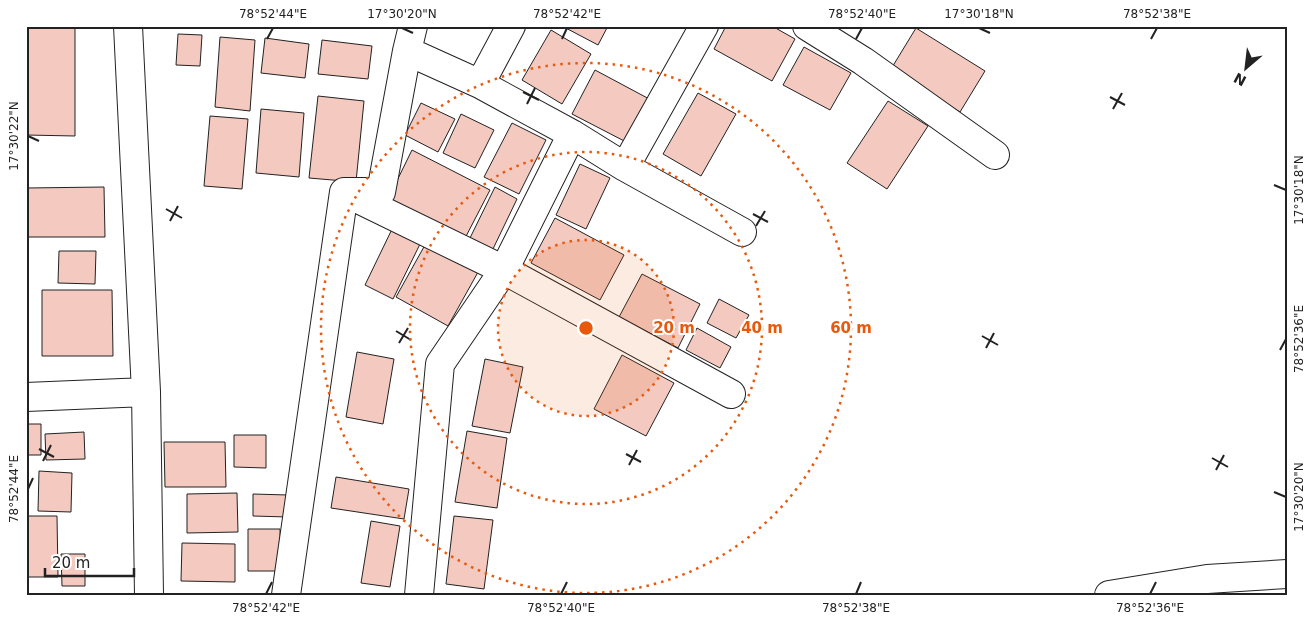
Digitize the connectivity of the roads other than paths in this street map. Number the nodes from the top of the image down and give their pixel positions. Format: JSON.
{"nodes":[{"id":1,"x":128,"y":26,"type":"edge"},
{"id":2,"x":512,"y":26,"type":"edge"},
{"id":3,"x":704,"y":26,"type":"edge"},
{"id":4,"x":807,"y":26,"type":"edge"},
{"id":5,"x":410,"y":38,"type":"edge"},
{"id":6,"x":480,"y":84,"type":"junction"},
{"id":7,"x":572,"y":134,"type":"junction"},
{"id":8,"x":995,"y":155,"type":"dead end"},
{"id":9,"x":625,"y":167,"type":"junction"},
{"id":10,"x":344,"y":192,"type":"junction"},
{"id":11,"x":742,"y":232,"type":"dead end"},
{"id":12,"x":504,"y":270,"type":"junction"},
{"id":13,"x":146,"y":392,"type":"junction"},
{"id":14,"x":731,"y":394,"type":"dead end"},
{"id":15,"x":26,"y":397,"type":"edge"},
{"id":16,"x":1287,"y":574,"type":"edge"},
{"id":17,"x":150,"y":595,"type":"edge"},
{"id":18,"x":286,"y":595,"type":"edge"},
{"id":19,"x":419,"y":595,"type":"edge"},
{"id":20,"x":1109,"y":595,"type":"edge"}],
"edges":[{"from":1,"to":13,"type":"street"},
{"from":2,"to":6,"type":"street"},
{"from":3,"to":9,"type":"street"},
{"from":4,"to":8,"type":"street"},
{"from":5,"to":6,"type":"street"},
{"from":5,"to":10,"type":"street"},
{"from":6,"to":7,"type":"street"},
{"from":7,"to":9,"type":"street"},
{"from":7,"to":12,"type":"street"},
{"from":9,"to":11,"type":"street"},
{"from":10,"to":12,"type":"street"},
{"from":10,"to":18,"type":"street"},
{"from":12,"to":14,"type":"street"},
{"from":12,"to":19,"type":"street"},
{"from":13,"to":15,"type":"street"},
{"from":13,"to":17,"type":"street"},
{"from":16,"to":20,"type":"street"}]}
